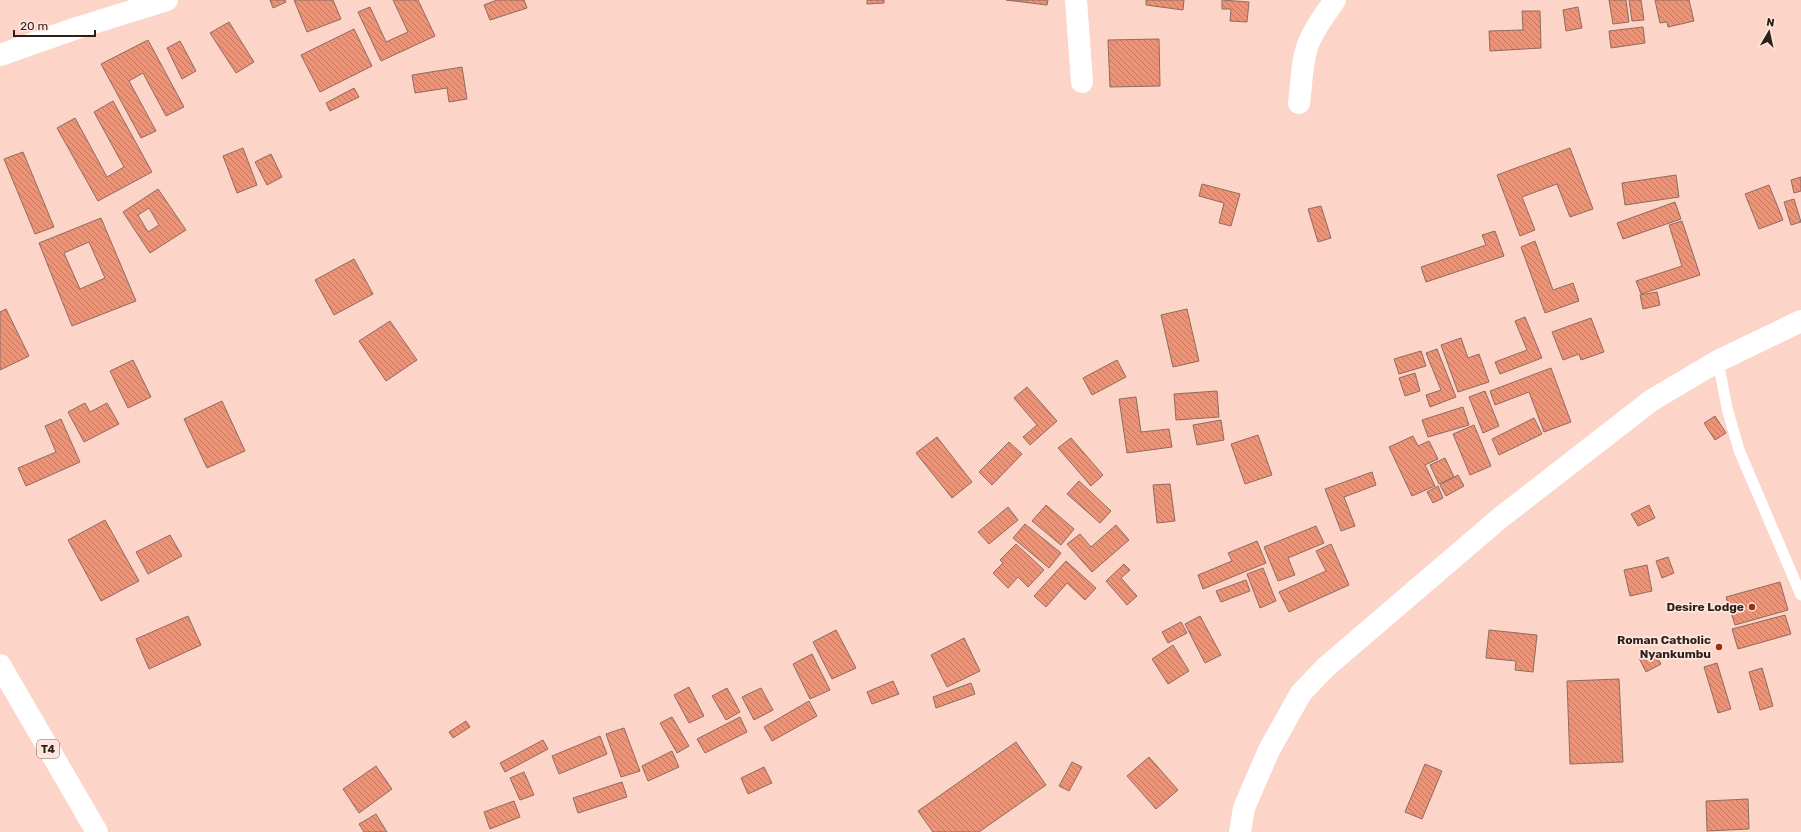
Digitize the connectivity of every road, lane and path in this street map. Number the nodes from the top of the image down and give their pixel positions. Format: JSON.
{"nodes":[{"id":1,"x":167,"y":0,"type":"edge"},
{"id":2,"x":1076,"y":0,"type":"edge"},
{"id":3,"x":1335,"y":0,"type":"edge"},
{"id":4,"x":0,"y":55,"type":"edge"},
{"id":5,"x":1082,"y":82,"type":"dead end"},
{"id":6,"x":1300,"y":103,"type":"dead end"},
{"id":7,"x":1801,"y":321,"type":"edge"},
{"id":8,"x":1718,"y":361,"type":"junction"},
{"id":9,"x":1801,"y":595,"type":"edge"},
{"id":10,"x":0,"y":665,"type":"edge"},
{"id":11,"x":97,"y":832,"type":"edge"},
{"id":12,"x":1240,"y":832,"type":"edge"}],
"edges":[{"from":1,"to":4,"type":"main road"},
{"from":2,"to":5,"type":"main road"},
{"from":3,"to":6,"type":"main road"},
{"from":7,"to":8,"type":"main road"},
{"from":8,"to":9,"type":"lane"},
{"from":8,"to":12,"type":"main road"},
{"from":10,"to":11,"type":"main road","number":"T4"}]}
